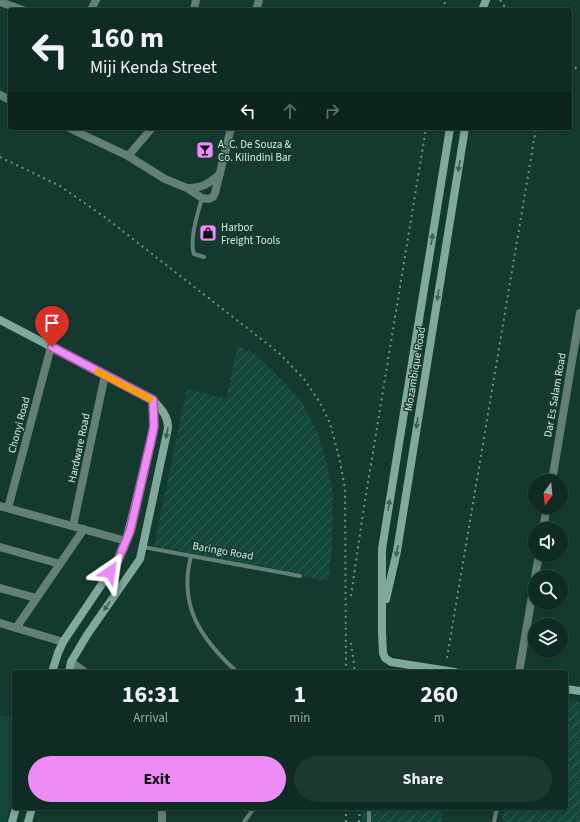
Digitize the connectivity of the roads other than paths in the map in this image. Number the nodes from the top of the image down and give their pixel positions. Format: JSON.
{"nodes":[{"id":1,"x":0,"y":2,"type":"edge"},
{"id":2,"x":17,"y":8,"type":"edge"},
{"id":3,"x":73,"y":130,"type":"edge"},
{"id":4,"x":150,"y":130,"type":"edge"},
{"id":5,"x":231,"y":130,"type":"edge"},
{"id":6,"x":450,"y":130,"type":"edge"},
{"id":7,"x":465,"y":130,"type":"edge"},
{"id":8,"x":128,"y":156,"type":"junction"},
{"id":9,"x":220,"y":174,"type":"junction"},
{"id":10,"x":187,"y":188,"type":"junction"},
{"id":11,"x":202,"y":198,"type":"junction"},
{"id":12,"x":204,"y":257,"type":"dead end"},
{"id":13,"x":580,"y":312,"type":"edge"},
{"id":14,"x":0,"y":320,"type":"edge"},
{"id":15,"x":52,"y":347,"type":"junction"},
{"id":16,"x":105,"y":375,"type":"junction"},
{"id":17,"x":153,"y":400,"type":"junction"},
{"id":18,"x":146,"y":466,"type":"junction"},
{"id":19,"x":159,"y":469,"type":"junction"},
{"id":20,"x":553,"y":474,"type":"edge"},
{"id":21,"x":4,"y":507,"type":"edge"},
{"id":22,"x":73,"y":526,"type":"junction"},
{"id":23,"x":84,"y":529,"type":"junction"},
{"id":24,"x":126,"y":541,"type":"junction"},
{"id":25,"x":142,"y":547,"type":"junction"},
{"id":26,"x":0,"y":548,"type":"edge"},
{"id":27,"x":191,"y":556,"type":"junction"},
{"id":28,"x":60,"y":564,"type":"junction"},
{"id":29,"x":300,"y":576,"type":"dead end"},
{"id":30,"x":0,"y":588,"type":"edge"},
{"id":31,"x":36,"y":598,"type":"junction"},
{"id":32,"x":530,"y":610,"type":"edge"},
{"id":33,"x":382,"y":614,"type":"junction"},
{"id":34,"x":0,"y":623,"type":"edge"},
{"id":35,"x":16,"y":628,"type":"junction"},
{"id":36,"x":63,"y":642,"type":"junction"},
{"id":37,"x":71,"y":662,"type":"junction"},
{"id":38,"x":53,"y":670,"type":"edge"},
{"id":39,"x":69,"y":670,"type":"edge"},
{"id":40,"x":82,"y":670,"type":"edge"},
{"id":41,"x":235,"y":670,"type":"edge"},
{"id":42,"x":442,"y":670,"type":"edge"},
{"id":43,"x":519,"y":670,"type":"edge"},
{"id":44,"x":568,"y":689,"type":"edge"},
{"id":45,"x":580,"y":691,"type":"edge"},
{"id":46,"x":15,"y":810,"type":"edge"},
{"id":47,"x":31,"y":810,"type":"edge"},
{"id":48,"x":162,"y":810,"type":"edge"},
{"id":49,"x":253,"y":810,"type":"edge"},
{"id":50,"x":369,"y":810,"type":"edge"},
{"id":51,"x":497,"y":810,"type":"edge"},
{"id":52,"x":12,"y":822,"type":"edge"},
{"id":53,"x":28,"y":822,"type":"edge"},
{"id":54,"x":162,"y":822,"type":"edge"},
{"id":55,"x":244,"y":822,"type":"edge"},
{"id":56,"x":369,"y":822,"type":"edge"},
{"id":57,"x":494,"y":822,"type":"edge"}],
"edges":[{"from":1,"to":2,"type":"street"},
{"from":3,"to":8,"type":"street"},
{"from":4,"to":8,"type":"street"},
{"from":5,"to":9,"type":"street"},
{"from":33,"to":6,"type":"street","name":"Mozambique Road","one_way":true},
{"from":7,"to":33,"type":"street","name":"Mozambique Road","one_way":true},
{"from":8,"to":10,"type":"street"},
{"from":9,"to":10,"type":"street"},
{"from":9,"to":11,"type":"street"},
{"from":10,"to":11,"type":"street"},
{"from":11,"to":12,"type":"lane"},
{"from":13,"to":20,"type":"street","name":"Dar Es Salam Road"},
{"from":14,"to":15,"type":"street"},
{"from":15,"to":16,"type":"street"},
{"from":15,"to":21,"type":"street","name":"Chonyi Road"},
{"from":16,"to":17,"type":"street"},
{"from":16,"to":22,"type":"street","name":"Hardware Road"},
{"from":17,"to":18,"type":"street"},
{"from":17,"to":19,"type":"street","one_way":true},
{"from":18,"to":19,"type":"street"},
{"from":18,"to":24,"type":"street"},
{"from":19,"to":25,"type":"street"},
{"from":21,"to":22,"type":"street"},
{"from":22,"to":23,"type":"street"},
{"from":23,"to":24,"type":"street"},
{"from":23,"to":28,"type":"street"},
{"from":24,"to":36,"type":"street"},
{"from":25,"to":27,"type":"lane","name":"Baringo Road"},
{"from":25,"to":37,"type":"street","one_way":true},
{"from":26,"to":28,"type":"street"},
{"from":27,"to":29,"type":"lane","name":"Baringo Road"},
{"from":27,"to":41,"type":"lane"},
{"from":28,"to":31,"type":"street"},
{"from":30,"to":31,"type":"street"},
{"from":31,"to":35,"type":"street"},
{"from":32,"to":43,"type":"street"},
{"from":33,"to":42,"type":"street","name":"Mozambique Road"},
{"from":34,"to":35,"type":"street"},
{"from":35,"to":36,"type":"street"},
{"from":36,"to":38,"type":"street"},
{"from":37,"to":39,"type":"street"},
{"from":37,"to":40,"type":"street"},
{"from":44,"to":45,"type":"street"},
{"from":46,"to":52,"type":"street"},
{"from":47,"to":53,"type":"street"},
{"from":48,"to":54,"type":"street"},
{"from":49,"to":55,"type":"lane"},
{"from":50,"to":56,"type":"lane"},
{"from":51,"to":57,"type":"lane"}]}
